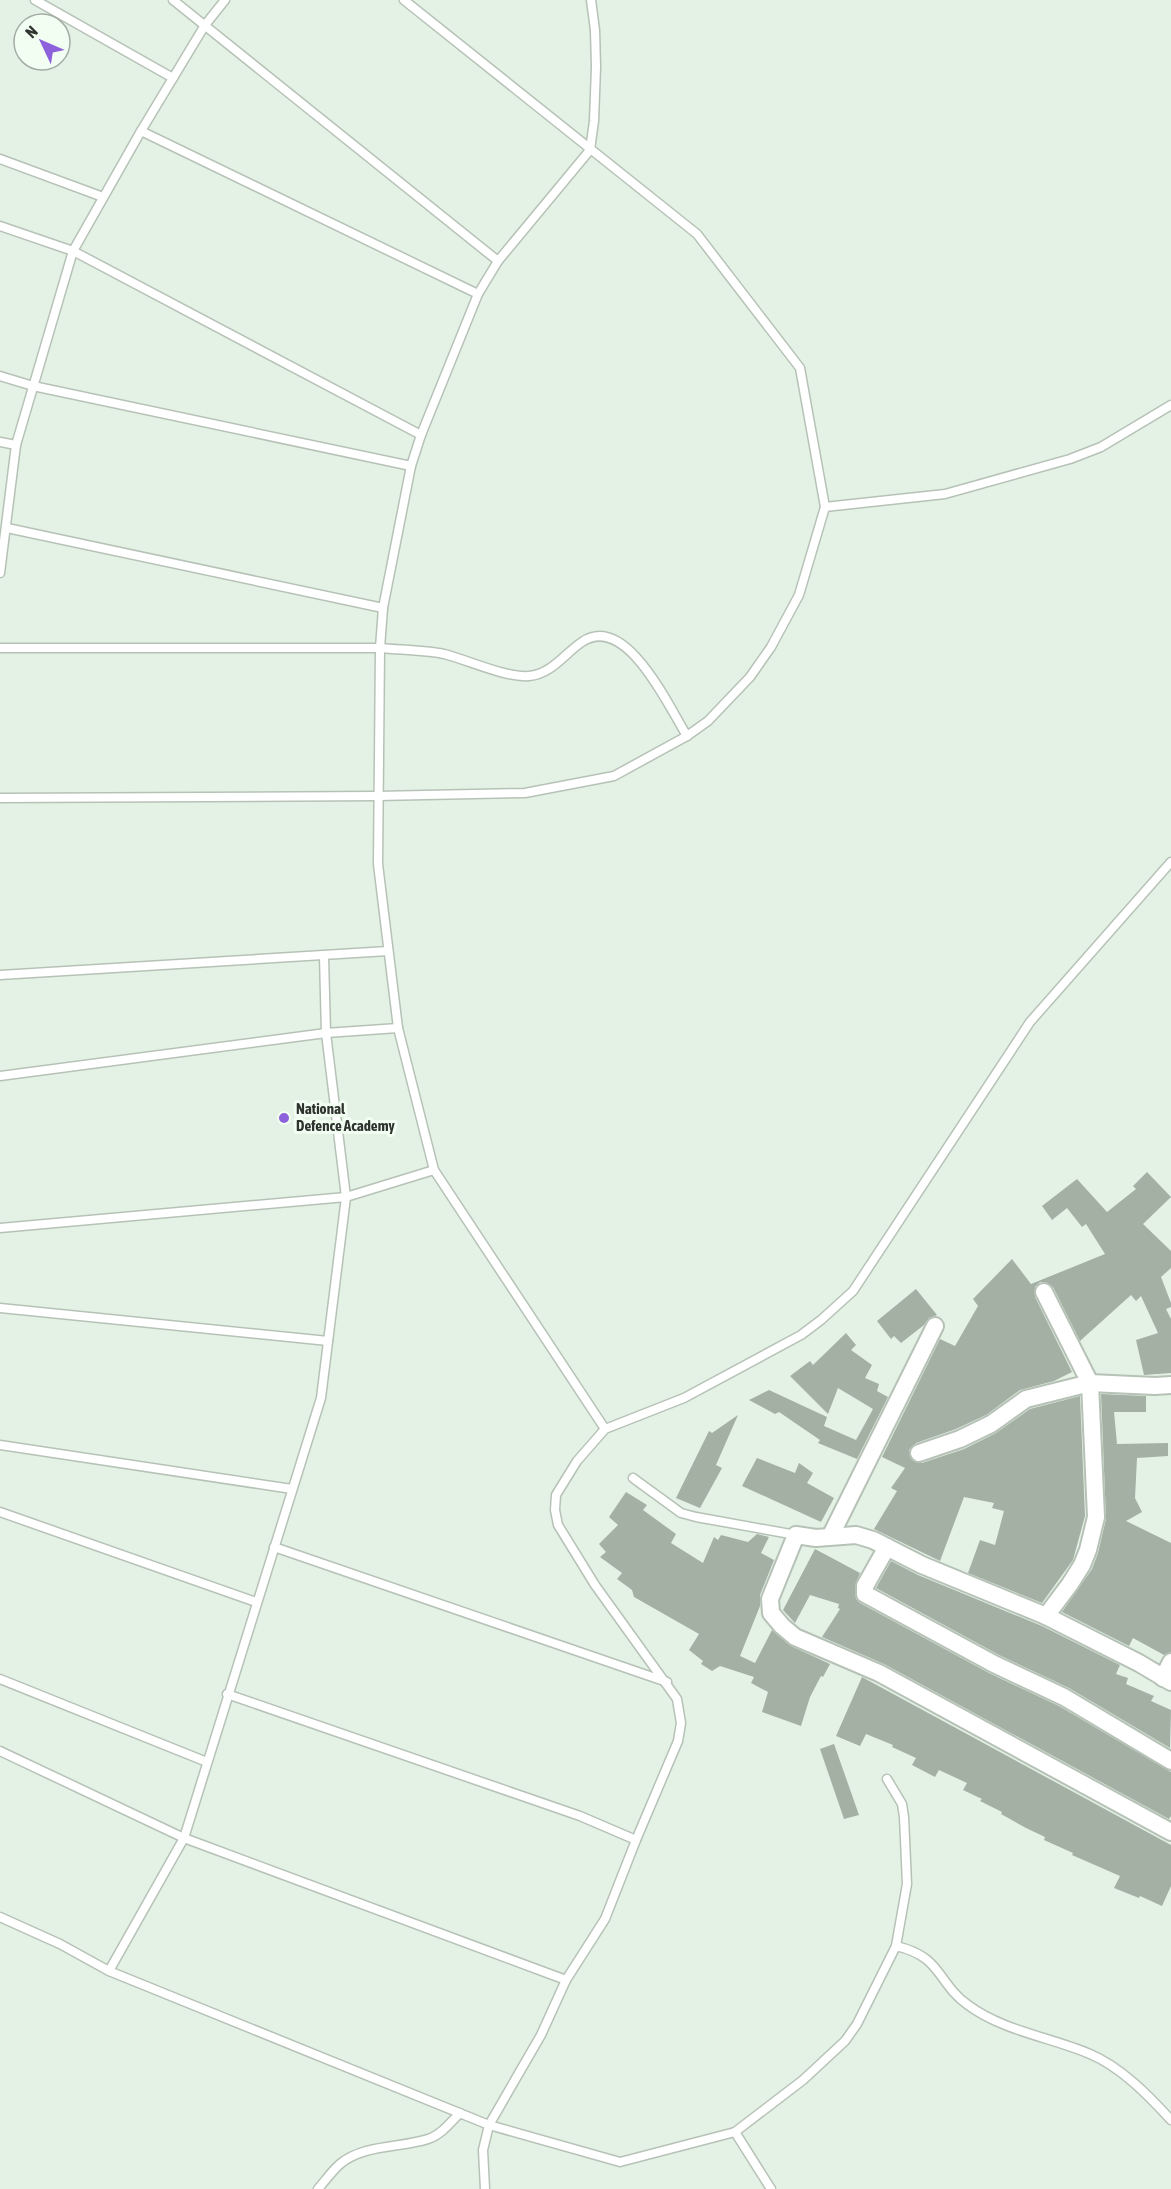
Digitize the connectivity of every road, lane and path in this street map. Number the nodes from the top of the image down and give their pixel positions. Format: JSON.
{"nodes":[{"id":1,"x":35,"y":0,"type":"edge"},
{"id":2,"x":173,"y":0,"type":"edge"},
{"id":3,"x":225,"y":0,"type":"edge"},
{"id":4,"x":404,"y":0,"type":"edge"},
{"id":5,"x":591,"y":0,"type":"edge"},
{"id":6,"x":206,"y":25,"type":"junction"},
{"id":7,"x":174,"y":78,"type":"junction"},
{"id":8,"x":141,"y":131,"type":"junction"},
{"id":9,"x":590,"y":150,"type":"junction"},
{"id":10,"x":0,"y":159,"type":"edge"},
{"id":11,"x":104,"y":197,"type":"junction"},
{"id":12,"x":0,"y":226,"type":"edge"},
{"id":13,"x":73,"y":251,"type":"junction"},
{"id":14,"x":498,"y":261,"type":"junction"},
{"id":15,"x":478,"y":294,"type":"junction"},
{"id":16,"x":0,"y":376,"type":"edge"},
{"id":17,"x":33,"y":386,"type":"junction"},
{"id":18,"x":1171,"y":405,"type":"edge"},
{"id":19,"x":421,"y":435,"type":"junction"},
{"id":20,"x":0,"y":442,"type":"edge"},
{"id":21,"x":16,"y":445,"type":"junction"},
{"id":22,"x":411,"y":466,"type":"junction"},
{"id":23,"x":825,"y":507,"type":"junction"},
{"id":24,"x":7,"y":528,"type":"junction"},
{"id":25,"x":0,"y":573,"type":"edge"},
{"id":26,"x":384,"y":608,"type":"junction"},
{"id":27,"x":0,"y":648,"type":"edge"},
{"id":28,"x":380,"y":648,"type":"junction"},
{"id":29,"x":687,"y":736,"type":"junction"},
{"id":30,"x":377,"y":796,"type":"junction"},
{"id":31,"x":0,"y":798,"type":"edge"},
{"id":32,"x":1171,"y":862,"type":"edge"},
{"id":33,"x":388,"y":951,"type":"junction"},
{"id":34,"x":324,"y":956,"type":"junction"},
{"id":35,"x":0,"y":975,"type":"edge"},
{"id":36,"x":398,"y":1029,"type":"junction"},
{"id":37,"x":326,"y":1033,"type":"junction"},
{"id":38,"x":0,"y":1077,"type":"edge"},
{"id":39,"x":434,"y":1170,"type":"junction"},
{"id":40,"x":346,"y":1197,"type":"junction"},
{"id":41,"x":0,"y":1228,"type":"edge"},
{"id":42,"x":1044,"y":1292,"type":"dead end"},
{"id":43,"x":0,"y":1308,"type":"edge"},
{"id":44,"x":935,"y":1326,"type":"dead end"},
{"id":45,"x":328,"y":1341,"type":"junction"},
{"id":46,"x":1090,"y":1383,"type":"junction"},
{"id":47,"x":1171,"y":1384,"type":"edge"},
{"id":48,"x":605,"y":1429,"type":"junction"},
{"id":49,"x":0,"y":1445,"type":"edge"},
{"id":50,"x":919,"y":1453,"type":"dead end"},
{"id":51,"x":633,"y":1478,"type":"dead end"},
{"id":52,"x":292,"y":1489,"type":"junction"},
{"id":53,"x":0,"y":1512,"type":"edge"},
{"id":54,"x":796,"y":1535,"type":"junction"},
{"id":55,"x":831,"y":1535,"type":"junction"},
{"id":56,"x":273,"y":1547,"type":"junction"},
{"id":57,"x":887,"y":1547,"type":"junction"},
{"id":58,"x":256,"y":1602,"type":"junction"},
{"id":59,"x":1046,"y":1616,"type":"junction"},
{"id":60,"x":1171,"y":1662,"type":"edge"},
{"id":61,"x":0,"y":1679,"type":"edge"},
{"id":62,"x":1167,"y":1680,"type":"edge"},
{"id":63,"x":667,"y":1682,"type":"junction"},
{"id":64,"x":228,"y":1694,"type":"junction"},
{"id":65,"x":0,"y":1752,"type":"edge"},
{"id":66,"x":1171,"y":1761,"type":"edge"},
{"id":67,"x":207,"y":1762,"type":"junction"},
{"id":68,"x":886,"y":1779,"type":"dead end"},
{"id":69,"x":1171,"y":1832,"type":"edge"},
{"id":70,"x":184,"y":1838,"type":"junction"},
{"id":71,"x":636,"y":1840,"type":"junction"},
{"id":72,"x":0,"y":1917,"type":"edge"},
{"id":73,"x":896,"y":1946,"type":"junction"},
{"id":74,"x":109,"y":1971,"type":"junction"},
{"id":75,"x":566,"y":1980,"type":"junction"},
{"id":76,"x":460,"y":2113,"type":"junction"},
{"id":77,"x":1171,"y":2120,"type":"edge"},
{"id":78,"x":489,"y":2125,"type":"junction"},
{"id":79,"x":735,"y":2132,"type":"junction"},
{"id":80,"x":318,"y":2189,"type":"edge"},
{"id":81,"x":485,"y":2189,"type":"edge"},
{"id":82,"x":771,"y":2189,"type":"edge"}],
"edges":[{"from":1,"to":7,"type":"lane"},
{"from":2,"to":6,"type":"lane"},
{"from":3,"to":6,"type":"lane"},
{"from":4,"to":9,"type":"lane"},
{"from":5,"to":9,"type":"lane"},
{"from":6,"to":7,"type":"lane"},
{"from":6,"to":14,"type":"lane"},
{"from":7,"to":8,"type":"lane"},
{"from":8,"to":11,"type":"lane"},
{"from":8,"to":15,"type":"lane"},
{"from":9,"to":14,"type":"lane"},
{"from":9,"to":23,"type":"lane"},
{"from":10,"to":11,"type":"lane"},
{"from":11,"to":13,"type":"lane"},
{"from":12,"to":13,"type":"lane"},
{"from":13,"to":17,"type":"lane"},
{"from":13,"to":19,"type":"lane"},
{"from":14,"to":15,"type":"lane"},
{"from":15,"to":19,"type":"lane"},
{"from":16,"to":17,"type":"lane"},
{"from":17,"to":21,"type":"lane"},
{"from":17,"to":22,"type":"lane"},
{"from":18,"to":23,"type":"lane"},
{"from":19,"to":22,"type":"lane"},
{"from":20,"to":21,"type":"lane"},
{"from":21,"to":24,"type":"lane"},
{"from":22,"to":26,"type":"lane"},
{"from":23,"to":29,"type":"lane"},
{"from":24,"to":25,"type":"lane"},
{"from":24,"to":26,"type":"lane"},
{"from":26,"to":28,"type":"lane"},
{"from":27,"to":28,"type":"lane"},
{"from":28,"to":29,"type":"lane"},
{"from":28,"to":30,"type":"lane"},
{"from":29,"to":30,"type":"lane"},
{"from":30,"to":31,"type":"lane"},
{"from":30,"to":33,"type":"lane"},
{"from":32,"to":48,"type":"lane"},
{"from":33,"to":34,"type":"lane"},
{"from":33,"to":36,"type":"lane"},
{"from":34,"to":35,"type":"lane"},
{"from":34,"to":37,"type":"lane"},
{"from":36,"to":37,"type":"lane"},
{"from":36,"to":39,"type":"lane"},
{"from":37,"to":38,"type":"lane"},
{"from":37,"to":40,"type":"lane"},
{"from":39,"to":40,"type":"lane"},
{"from":39,"to":48,"type":"lane"},
{"from":40,"to":41,"type":"lane"},
{"from":40,"to":45,"type":"lane"},
{"from":42,"to":46,"type":"street"},
{"from":43,"to":45,"type":"lane"},
{"from":44,"to":55,"type":"street"},
{"from":45,"to":52,"type":"lane"},
{"from":46,"to":47,"type":"street"},
{"from":46,"to":50,"type":"street"},
{"from":46,"to":59,"type":"street"},
{"from":48,"to":63,"type":"lane"},
{"from":49,"to":52,"type":"lane"},
{"from":51,"to":54,"type":"lane"},
{"from":52,"to":56,"type":"lane"},
{"from":53,"to":58,"type":"lane"},
{"from":54,"to":55,"type":"street"},
{"from":54,"to":69,"type":"street"},
{"from":55,"to":57,"type":"street"},
{"from":56,"to":58,"type":"lane"},
{"from":56,"to":63,"type":"lane"},
{"from":57,"to":59,"type":"street"},
{"from":57,"to":66,"type":"street"},
{"from":58,"to":64,"type":"lane"},
{"from":59,"to":62,"type":"street"},
{"from":60,"to":62,"type":"street"},
{"from":61,"to":67,"type":"lane"},
{"from":63,"to":71,"type":"lane"},
{"from":64,"to":67,"type":"lane"},
{"from":64,"to":71,"type":"lane"},
{"from":65,"to":70,"type":"lane"},
{"from":67,"to":70,"type":"lane"},
{"from":68,"to":73,"type":"lane"},
{"from":70,"to":74,"type":"lane"},
{"from":70,"to":75,"type":"lane"},
{"from":71,"to":75,"type":"lane"},
{"from":72,"to":74,"type":"lane"},
{"from":73,"to":77,"type":"lane"},
{"from":73,"to":79,"type":"lane"},
{"from":74,"to":76,"type":"lane"},
{"from":75,"to":78,"type":"lane"},
{"from":76,"to":78,"type":"lane"},
{"from":76,"to":80,"type":"lane"},
{"from":78,"to":79,"type":"lane"},
{"from":78,"to":81,"type":"lane"},
{"from":79,"to":82,"type":"lane"}]}
